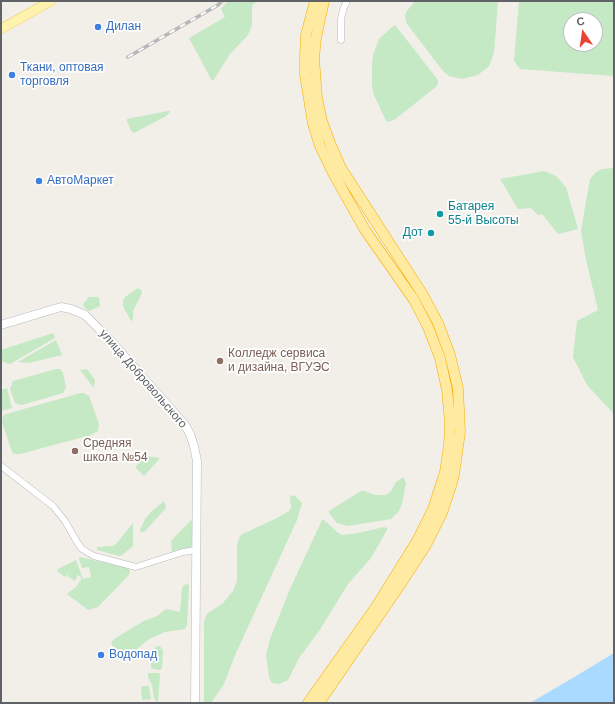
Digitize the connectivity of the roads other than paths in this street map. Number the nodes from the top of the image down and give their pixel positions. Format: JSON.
{"nodes":[{"id":1,"x":51,"y":1,"type":"edge"},
{"id":2,"x":315,"y":1,"type":"edge"},
{"id":3,"x":324,"y":1,"type":"edge"},
{"id":4,"x":347,"y":1,"type":"edge"},
{"id":5,"x":1,"y":29,"type":"edge"},
{"id":6,"x":341,"y":40,"type":"dead end"},
{"id":7,"x":1,"y":325,"type":"edge"},
{"id":8,"x":1,"y":466,"type":"edge"},
{"id":9,"x":196,"y":550,"type":"junction"},
{"id":10,"x":195,"y":703,"type":"edge"},
{"id":11,"x":308,"y":703,"type":"edge"},
{"id":12,"x":319,"y":703,"type":"edge"}],
"edges":[{"from":1,"to":5,"type":"main road"},
{"from":2,"to":11,"type":"highway"},
{"from":3,"to":12,"type":"highway"},
{"from":4,"to":6,"type":"street"},
{"from":7,"to":9,"type":"main road","name":"улица Добровольского"},
{"from":8,"to":9,"type":"street"},
{"from":9,"to":10,"type":"main road","name":"улица Добровольского"}]}
